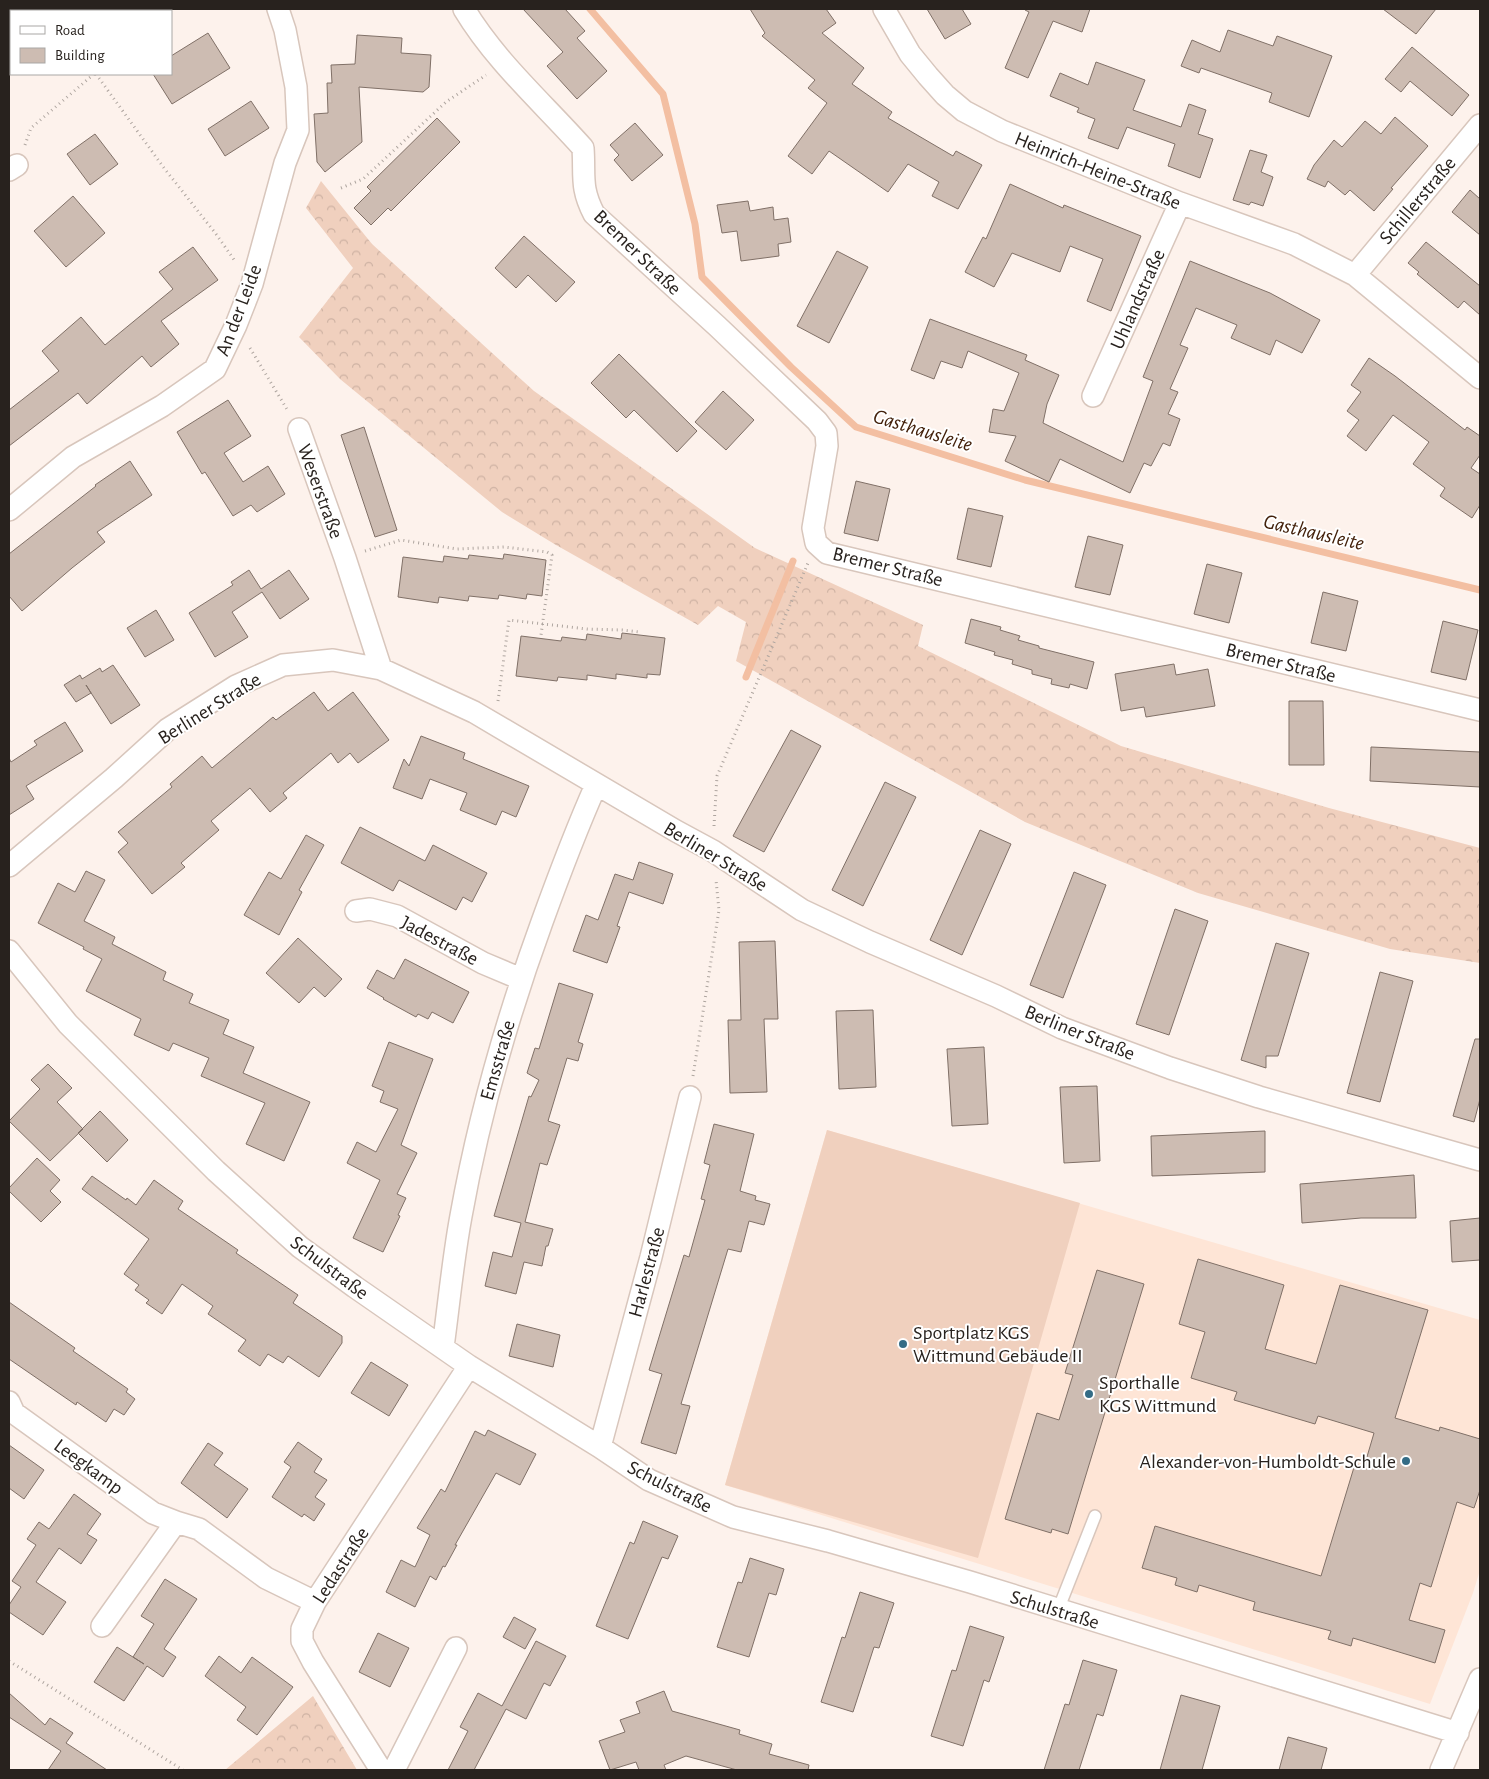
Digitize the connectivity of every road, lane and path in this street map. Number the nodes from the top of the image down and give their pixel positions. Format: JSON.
{"nodes":[{"id":1,"x":278,"y":9,"type":"edge"},
{"id":2,"x":464,"y":9,"type":"edge"},
{"id":3,"x":884,"y":9,"type":"edge"},
{"id":4,"x":503,"y":63,"type":"junction"},
{"id":5,"x":94,"y":75,"type":"edge"},
{"id":6,"x":96,"y":75,"type":"edge"},
{"id":7,"x":1480,"y":125,"type":"edge"},
{"id":8,"x":13,"y":168,"type":"edge"},
{"id":9,"x":341,"y":188,"type":"dead end"},
{"id":10,"x":1180,"y":203,"type":"junction"},
{"id":11,"x":1354,"y":275,"type":"junction"},
{"id":12,"x":252,"y":284,"type":"junction"},
{"id":13,"x":236,"y":325,"type":"junction"},
{"id":14,"x":1480,"y":378,"type":"edge"},
{"id":15,"x":1093,"y":396,"type":"dead end"},
{"id":16,"x":299,"y":429,"type":"joint"},
{"id":17,"x":9,"y":510,"type":"edge"},
{"id":18,"x":816,"y":543,"type":"junction"},
{"id":19,"x":345,"y":558,"type":"junction"},
{"id":20,"x":542,"y":624,"type":"junction"},
{"id":21,"x":640,"y":632,"type":"dead end"},
{"id":22,"x":541,"y":636,"type":"dead end"},
{"id":23,"x":381,"y":668,"type":"junction"},
{"id":24,"x":1480,"y":710,"type":"edge"},
{"id":25,"x":494,"y":724,"type":"junction"},
{"id":26,"x":596,"y":785,"type":"junction"},
{"id":27,"x":713,"y":851,"type":"junction"},
{"id":28,"x":9,"y":866,"type":"edge"},
{"id":29,"x":356,"y":911,"type":"dead end"},
{"id":30,"x":9,"y":951,"type":"edge"},
{"id":31,"x":521,"y":979,"type":"junction"},
{"id":32,"x":690,"y":1097,"type":"joint"},
{"id":33,"x":1480,"y":1160,"type":"edge"},
{"id":34,"x":444,"y":1347,"type":"junction"},
{"id":35,"x":469,"y":1366,"type":"junction"},
{"id":36,"x":9,"y":1402,"type":"edge"},
{"id":37,"x":600,"y":1447,"type":"junction"},
{"id":38,"x":1095,"y":1516,"type":"dead end"},
{"id":39,"x":176,"y":1522,"type":"junction"},
{"id":40,"x":315,"y":1602,"type":"junction"},
{"id":41,"x":1058,"y":1610,"type":"junction"},
{"id":42,"x":102,"y":1626,"type":"dead end"},
{"id":43,"x":456,"y":1648,"type":"dead end"},
{"id":44,"x":9,"y":1661,"type":"edge"},
{"id":45,"x":1480,"y":1679,"type":"edge"},
{"id":46,"x":1458,"y":1733,"type":"junction"},
{"id":47,"x":183,"y":1770,"type":"edge"},
{"id":48,"x":381,"y":1770,"type":"edge"},
{"id":49,"x":394,"y":1770,"type":"edge"},
{"id":50,"x":1441,"y":1770,"type":"edge"}],
"edges":[{"from":1,"to":12,"type":"street","name":"An der Leide"},
{"from":2,"to":4,"type":"street","name":"Bremer Straße"},
{"from":3,"to":10,"type":"street","name":"Heinrich-Heine-Straße"},
{"from":4,"to":9,"type":"path"},
{"from":4,"to":18,"type":"street","name":"Bremer Straße"},
{"from":5,"to":8,"type":"path"},
{"from":6,"to":12,"type":"path"},
{"from":7,"to":11,"type":"street","name":"Schillerstraße"},
{"from":10,"to":11,"type":"street","name":"Heinrich-Heine-Straße"},
{"from":10,"to":15,"type":"street","name":"Uhlandstraße"},
{"from":11,"to":14,"type":"street","name":"Heinrich-Heine-Straße"},
{"from":12,"to":13,"type":"street","name":"An der Leide"},
{"from":13,"to":16,"type":"path","name":"Weserstraße"},
{"from":13,"to":17,"type":"street","name":"An der Leide"},
{"from":16,"to":19,"type":"street","name":"Weserstraße"},
{"from":18,"to":24,"type":"street","name":"Bremer Straße"},
{"from":18,"to":27,"type":"path"},
{"from":19,"to":20,"type":"path"},
{"from":19,"to":23,"type":"street","name":"Weserstraße"},
{"from":20,"to":21,"type":"path"},
{"from":20,"to":22,"type":"path"},
{"from":20,"to":25,"type":"path"},
{"from":23,"to":25,"type":"street","name":"Berliner Straße"},
{"from":23,"to":28,"type":"street","name":"Berliner Straße"},
{"from":25,"to":26,"type":"street","name":"Berliner Straße"},
{"from":26,"to":27,"type":"street","name":"Berliner Straße"},
{"from":26,"to":31,"type":"street","name":"Emsstraße"},
{"from":27,"to":32,"type":"path"},
{"from":27,"to":33,"type":"street","name":"Berliner Straße"},
{"from":29,"to":31,"type":"street","name":"Jadestraße"},
{"from":30,"to":34,"type":"street","name":"Schulstraße"},
{"from":31,"to":34,"type":"street","name":"Emsstraße"},
{"from":32,"to":37,"type":"street","name":"Harlestraße"},
{"from":34,"to":35,"type":"street","name":"Schulstraße"},
{"from":35,"to":37,"type":"street","name":"Schulstraße"},
{"from":35,"to":40,"type":"street","name":"Ledastraße"},
{"from":36,"to":39,"type":"street","name":"Leegkamp"},
{"from":37,"to":41,"type":"street","name":"Schulstraße"},
{"from":38,"to":41,"type":"lane"},
{"from":39,"to":40,"type":"street","name":"Leegkamp"},
{"from":39,"to":42,"type":"street"},
{"from":40,"to":48,"type":"street","name":"Ledastraße"},
{"from":41,"to":46,"type":"street","name":"Schulstraße"},
{"from":43,"to":49,"type":"street"},
{"from":44,"to":47,"type":"path"},
{"from":45,"to":46,"type":"street"},
{"from":46,"to":50,"type":"street"}]}
